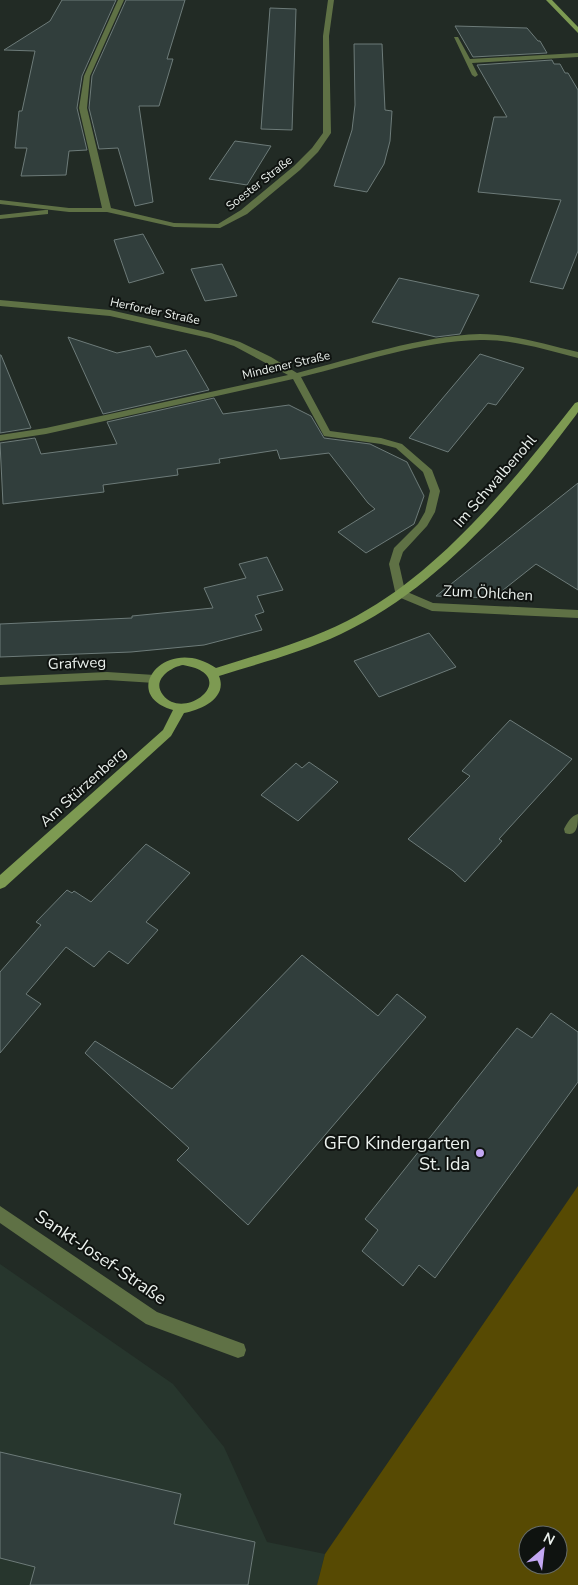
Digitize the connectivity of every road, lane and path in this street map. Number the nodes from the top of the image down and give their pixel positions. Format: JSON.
{"nodes":[{"id":1,"x":120,"y":0,"type":"edge"},
{"id":2,"x":331,"y":0,"type":"edge"},
{"id":3,"x":550,"y":0,"type":"edge"},
{"id":4,"x":578,"y":31,"type":"edge"},
{"id":5,"x":456,"y":38,"type":"dead end"},
{"id":6,"x":578,"y":55,"type":"edge"},
{"id":7,"x":470,"y":61,"type":"junction"},
{"id":8,"x":475,"y":75,"type":"dead end"},
{"id":9,"x":0,"y":202,"type":"edge"},
{"id":10,"x":69,"y":210,"type":"junction"},
{"id":11,"x":107,"y":210,"type":"junction"},
{"id":12,"x":0,"y":217,"type":"edge"},
{"id":13,"x":0,"y":303,"type":"edge"},
{"id":14,"x":578,"y":355,"type":"edge"},
{"id":15,"x":296,"y":376,"type":"junction"},
{"id":16,"x":578,"y":405,"type":"edge"},
{"id":17,"x":0,"y":438,"type":"edge"},
{"id":18,"x":400,"y":593,"type":"junction"},
{"id":19,"x":578,"y":614,"type":"edge"},
{"id":20,"x":214,"y":674,"type":"junction"},
{"id":21,"x":155,"y":679,"type":"junction"},
{"id":22,"x":0,"y":681,"type":"edge"},
{"id":23,"x":180,"y":708,"type":"junction"},
{"id":24,"x":0,"y":883,"type":"edge"},
{"id":25,"x":0,"y":1214,"type":"edge"},
{"id":26,"x":238,"y":1350,"type":"dead end"}],
"edges":[{"from":1,"to":11,"type":"street"},
{"from":2,"to":11,"type":"street","name":"Soester Straße"},
{"from":3,"to":4,"type":"street"},
{"from":5,"to":7,"type":"street"},
{"from":6,"to":7,"type":"street"},
{"from":7,"to":8,"type":"street"},
{"from":9,"to":10,"type":"street","name":"Soester Straße"},
{"from":10,"to":11,"type":"street","name":"Soester Straße"},
{"from":10,"to":12,"type":"street"},
{"from":13,"to":15,"type":"street","name":"Herforder Straße"},
{"from":14,"to":15,"type":"street","name":"Mindener Straße"},
{"from":15,"to":17,"type":"street","name":"Mindener Straße"},
{"from":15,"to":18,"type":"street"},
{"from":16,"to":18,"type":"street","name":"Im Schwalbenohl"},
{"from":18,"to":19,"type":"street","name":"Zum Öhlchen"},
{"from":18,"to":20,"type":"street","name":"Im Schwalbenohl"},
{"from":20,"to":21,"type":"street"},
{"from":20,"to":23,"type":"street"},
{"from":21,"to":22,"type":"street","name":"Grafweg"},
{"from":21,"to":23,"type":"street"},
{"from":23,"to":24,"type":"street","name":"Am Stürzenberg"},
{"from":25,"to":26,"type":"street","name":"Sankt-Josef-Straße"}]}
